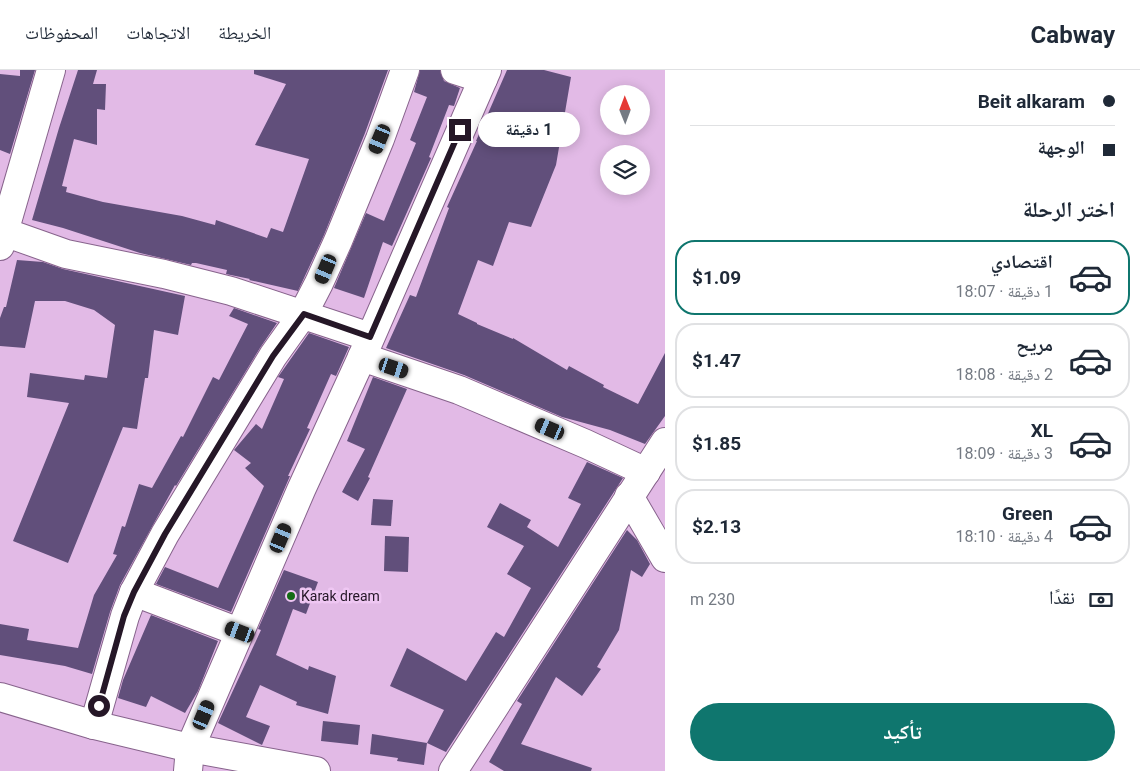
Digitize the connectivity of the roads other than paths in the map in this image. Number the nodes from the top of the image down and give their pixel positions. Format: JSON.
{"nodes":[{"id":1,"x":51,"y":70,"type":"edge"},
{"id":2,"x":405,"y":70,"type":"edge"},
{"id":3,"x":455,"y":70,"type":"edge"},
{"id":4,"x":485,"y":74,"type":"edge"},
{"id":5,"x":2,"y":239,"type":"edge"},
{"id":6,"x":304,"y":314,"type":"junction"},
{"id":7,"x":366,"y":347,"type":"junction"},
{"id":8,"x":665,"y":442,"type":"edge"},
{"id":9,"x":646,"y":472,"type":"junction"},
{"id":10,"x":630,"y":496,"type":"junction"},
{"id":11,"x":665,"y":558,"type":"edge"},
{"id":12,"x":134,"y":592,"type":"junction"},
{"id":13,"x":240,"y":632,"type":"junction"},
{"id":14,"x":0,"y":697,"type":"edge"},
{"id":15,"x":94,"y":725,"type":"junction"},
{"id":16,"x":189,"y":760,"type":"edge"},
{"id":17,"x":316,"y":771,"type":"edge"},
{"id":18,"x":453,"y":771,"type":"edge"}],
"edges":[{"from":1,"to":5,"type":"street"},
{"from":2,"to":6,"type":"street"},
{"from":3,"to":4,"type":"street"},
{"from":4,"to":7,"type":"street"},
{"from":5,"to":6,"type":"street"},
{"from":6,"to":7,"type":"street"},
{"from":6,"to":12,"type":"street"},
{"from":7,"to":9,"type":"street"},
{"from":7,"to":13,"type":"street"},
{"from":8,"to":9,"type":"street"},
{"from":9,"to":10,"type":"street"},
{"from":10,"to":11,"type":"street"},
{"from":10,"to":18,"type":"street"},
{"from":12,"to":13,"type":"street"},
{"from":12,"to":15,"type":"street"},
{"from":13,"to":16,"type":"street"},
{"from":14,"to":15,"type":"street"},
{"from":15,"to":16,"type":"street"},
{"from":16,"to":17,"type":"street"}]}
